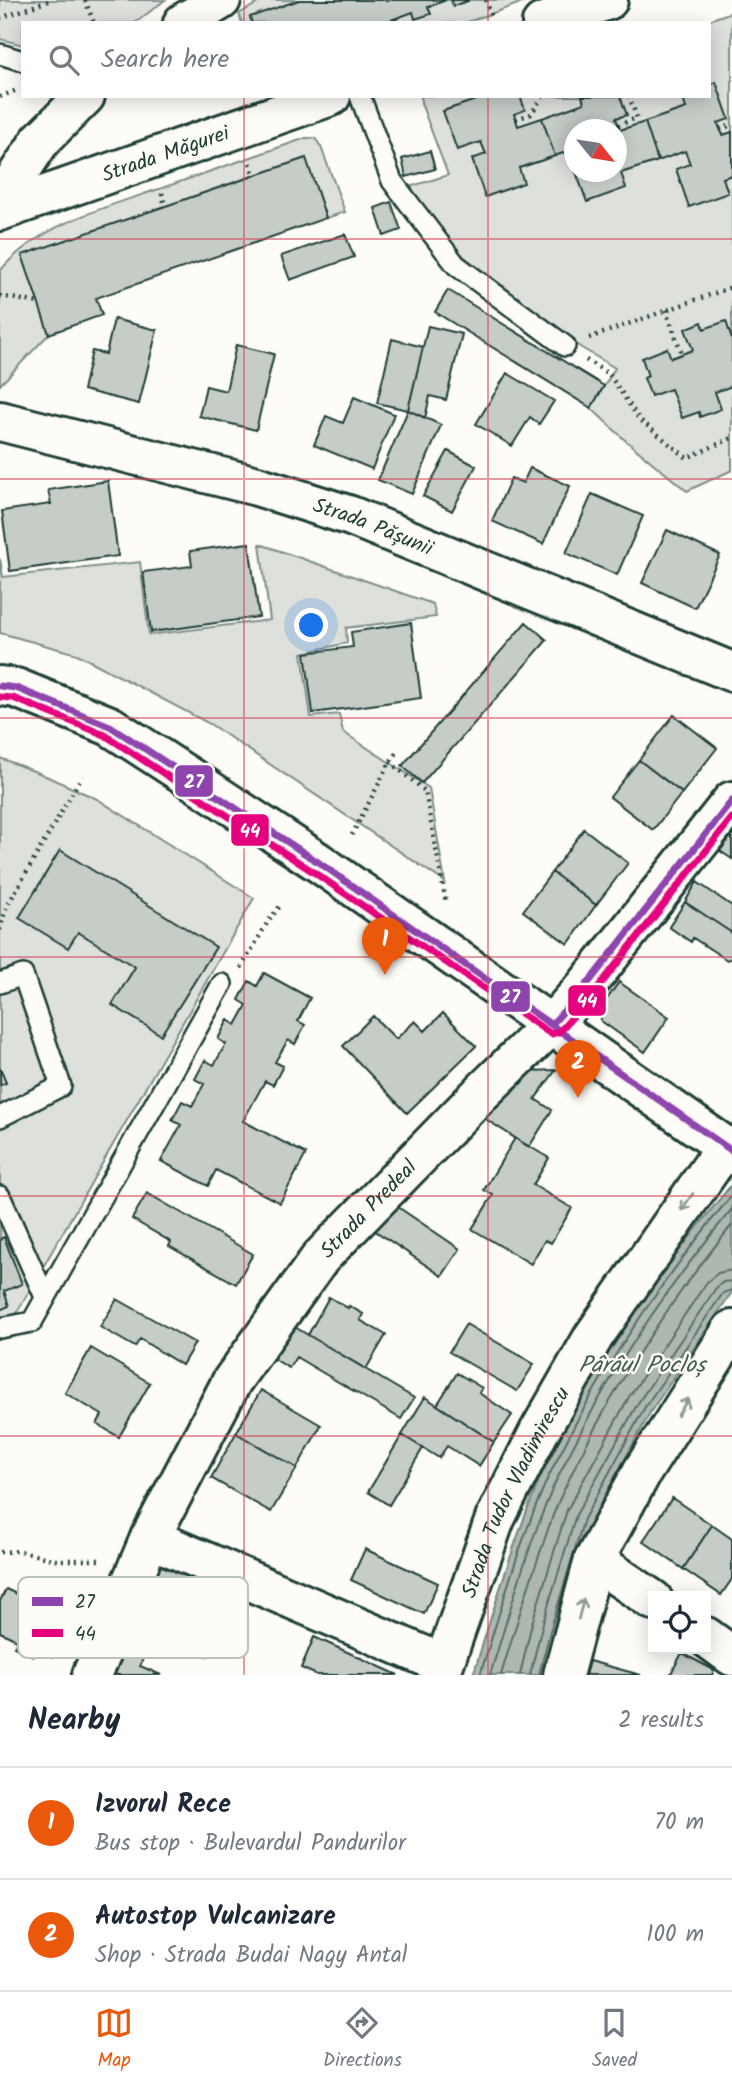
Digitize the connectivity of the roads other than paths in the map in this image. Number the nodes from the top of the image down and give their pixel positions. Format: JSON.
{"nodes":[{"id":1,"x":220,"y":0,"type":"edge"},
{"id":2,"x":608,"y":0,"type":"edge"},
{"id":3,"x":186,"y":21,"type":"edge"},
{"id":4,"x":548,"y":21,"type":"edge"},
{"id":5,"x":0,"y":54,"type":"edge"},
{"id":6,"x":21,"y":60,"type":"edge"},
{"id":7,"x":83,"y":98,"type":"edge"},
{"id":8,"x":325,"y":98,"type":"edge"},
{"id":9,"x":361,"y":98,"type":"edge"},
{"id":10,"x":0,"y":202,"type":"edge"},
{"id":11,"x":0,"y":211,"type":"edge"},
{"id":12,"x":565,"y":346,"type":"road end"},
{"id":13,"x":0,"y":421,"type":"edge"},
{"id":14,"x":732,"y":672,"type":"edge"},
{"id":15,"x":0,"y":686,"type":"edge"},
{"id":16,"x":732,"y":802,"type":"edge"},
{"id":17,"x":0,"y":983,"type":"edge"},
{"id":18,"x":222,"y":984,"type":"road end"},
{"id":19,"x":552,"y":1024,"type":"junction"},
{"id":20,"x":0,"y":1117,"type":"edge"},
{"id":21,"x":729,"y":1148,"type":"edge"},
{"id":22,"x":0,"y":1196,"type":"edge"},
{"id":23,"x":45,"y":1297,"type":"junction"},
{"id":24,"x":0,"y":1328,"type":"edge"},
{"id":25,"x":732,"y":1330,"type":"edge"},
{"id":26,"x":150,"y":1538,"type":"junction"},
{"id":27,"x":594,"y":1560,"type":"junction"},
{"id":28,"x":133,"y":1577,"type":"edge"},
{"id":29,"x":241,"y":1577,"type":"edge"},
{"id":30,"x":248,"y":1580,"type":"edge"},
{"id":31,"x":648,"y":1597,"type":"edge"},
{"id":32,"x":711,"y":1641,"type":"edge"},
{"id":33,"x":732,"y":1656,"type":"edge"},
{"id":34,"x":99,"y":1658,"type":"edge"},
{"id":35,"x":442,"y":1669,"type":"edge"},
{"id":36,"x":92,"y":1675,"type":"edge"},
{"id":37,"x":563,"y":1675,"type":"edge"}],
"edges":[{"from":1,"to":3,"type":"street"},
{"from":2,"to":4,"type":"street"},
{"from":5,"to":6,"type":"lane"},
{"from":7,"to":10,"type":"street"},
{"from":8,"to":11,"type":"street","name":"Strada Măgurei"},
{"from":9,"to":12,"type":"lane"},
{"from":13,"to":14,"type":"street","name":"Strada Pășunii"},
{"from":15,"to":19,"type":"street"},
{"from":16,"to":19,"type":"street","name":"Strada Predeal"},
{"from":17,"to":20,"type":"lane"},
{"from":18,"to":23,"type":"lane"},
{"from":19,"to":21,"type":"street"},
{"from":19,"to":26,"type":"street","name":"Strada Predeal"},
{"from":21,"to":35,"type":"street","name":"Strada Tudor Vladimirescu","one_way":true},
{"from":22,"to":23,"type":"lane"},
{"from":23,"to":24,"type":"lane"},
{"from":27,"to":25,"type":"street","one_way":true},
{"from":26,"to":28,"type":"street","name":"Strada Predeal"},
{"from":26,"to":29,"type":"street"},
{"from":27,"to":31,"type":"street"},
{"from":37,"to":27,"type":"street","one_way":true},
{"from":30,"to":35,"type":"street"},
{"from":32,"to":33,"type":"street"},
{"from":34,"to":36,"type":"street","name":"Strada Predeal"}]}
